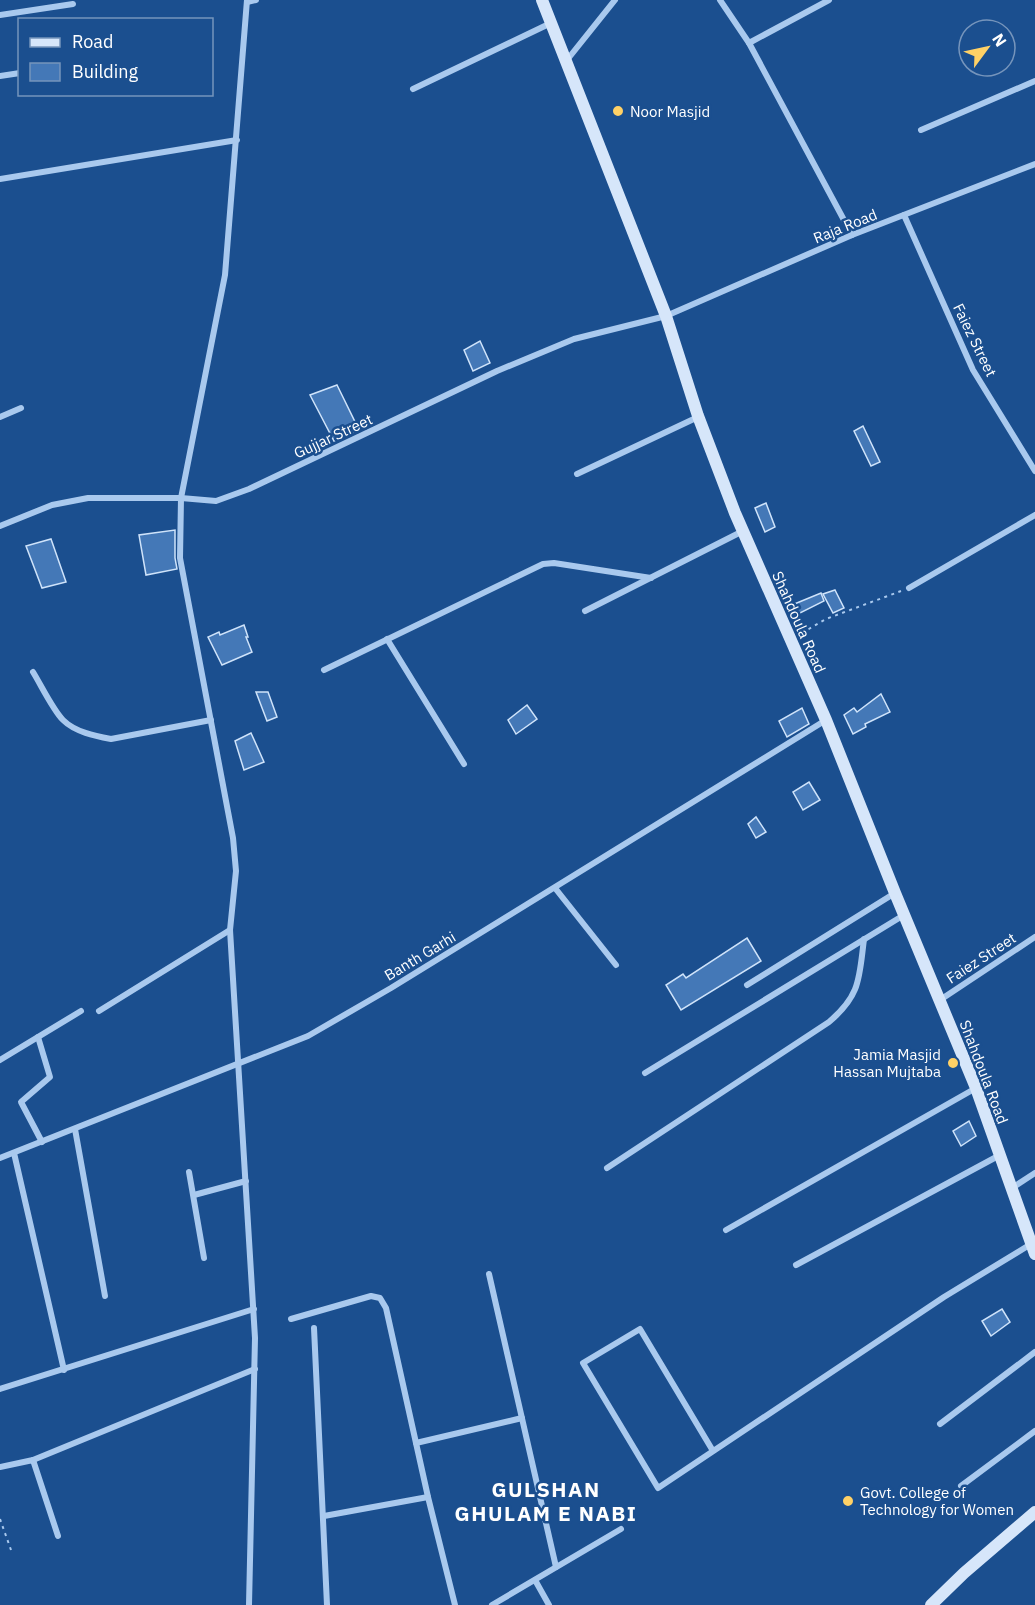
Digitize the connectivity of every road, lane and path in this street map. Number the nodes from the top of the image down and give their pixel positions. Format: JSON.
{"nodes":[{"id":1,"x":256,"y":0,"type":"edge"},
{"id":2,"x":542,"y":0,"type":"edge"},
{"id":3,"x":615,"y":0,"type":"edge"},
{"id":4,"x":720,"y":0,"type":"edge"},
{"id":5,"x":829,"y":0,"type":"edge"},
{"id":6,"x":247,"y":1,"type":"edge"},
{"id":7,"x":73,"y":4,"type":"dead end"},
{"id":8,"x":0,"y":15,"type":"edge"},
{"id":9,"x":552,"y":23,"type":"junction"},
{"id":10,"x":749,"y":43,"type":"junction"},
{"id":11,"x":567,"y":60,"type":"junction"},
{"id":12,"x":18,"y":72,"type":"edge"},
{"id":13,"x":0,"y":76,"type":"edge"},
{"id":14,"x":1035,"y":81,"type":"edge"},
{"id":15,"x":413,"y":89,"type":"dead end"},
{"id":16,"x":921,"y":130,"type":"dead end"},
{"id":17,"x":237,"y":140,"type":"junction"},
{"id":18,"x":1035,"y":164,"type":"edge"},
{"id":19,"x":0,"y":179,"type":"edge"},
{"id":20,"x":904,"y":215,"type":"junction"},
{"id":21,"x":852,"y":235,"type":"junction"},
{"id":22,"x":666,"y":316,"type":"junction"},
{"id":23,"x":21,"y":408,"type":"dead end"},
{"id":24,"x":698,"y":416,"type":"junction"},
{"id":25,"x":0,"y":417,"type":"edge"},
{"id":26,"x":1035,"y":471,"type":"edge"},
{"id":27,"x":577,"y":474,"type":"dead end"},
{"id":28,"x":181,"y":498,"type":"junction"},
{"id":29,"x":1035,"y":515,"type":"edge"},
{"id":30,"x":0,"y":526,"type":"edge"},
{"id":31,"x":743,"y":531,"type":"junction"},
{"id":32,"x":651,"y":578,"type":"junction"},
{"id":33,"x":909,"y":588,"type":"joint"},
{"id":34,"x":585,"y":611,"type":"dead end"},
{"id":35,"x":387,"y":639,"type":"junction"},
{"id":36,"x":790,"y":640,"type":"junction"},
{"id":37,"x":324,"y":670,"type":"dead end"},
{"id":38,"x":33,"y":672,"type":"dead end"},
{"id":39,"x":211,"y":720,"type":"junction"},
{"id":40,"x":826,"y":720,"type":"junction"},
{"id":41,"x":464,"y":764,"type":"dead end"},
{"id":42,"x":555,"y":888,"type":"junction"},
{"id":43,"x":895,"y":893,"type":"junction"},
{"id":44,"x":904,"y":915,"type":"junction"},
{"id":45,"x":230,"y":930,"type":"junction"},
{"id":46,"x":1035,"y":937,"type":"edge"},
{"id":47,"x":864,"y":939,"type":"junction"},
{"id":48,"x":616,"y":965,"type":"dead end"},
{"id":49,"x":747,"y":985,"type":"dead end"},
{"id":50,"x":939,"y":1000,"type":"junction"},
{"id":51,"x":81,"y":1011,"type":"dead end"},
{"id":52,"x":99,"y":1011,"type":"dead end"},
{"id":53,"x":38,"y":1037,"type":"junction"},
{"id":54,"x":0,"y":1060,"type":"edge"},
{"id":55,"x":239,"y":1064,"type":"junction"},
{"id":56,"x":645,"y":1073,"type":"dead end"},
{"id":57,"x":976,"y":1088,"type":"junction"},
{"id":58,"x":75,"y":1129,"type":"junction"},
{"id":59,"x":42,"y":1142,"type":"junction"},
{"id":60,"x":14,"y":1153,"type":"junction"},
{"id":61,"x":1000,"y":1155,"type":"junction"},
{"id":62,"x":0,"y":1158,"type":"edge"},
{"id":63,"x":607,"y":1168,"type":"dead end"},
{"id":64,"x":189,"y":1172,"type":"dead end"},
{"id":65,"x":1035,"y":1173,"type":"edge"},
{"id":66,"x":246,"y":1181,"type":"junction"},
{"id":67,"x":1012,"y":1188,"type":"junction"},
{"id":68,"x":194,"y":1195,"type":"junction"},
{"id":69,"x":726,"y":1230,"type":"dead end"},
{"id":70,"x":1033,"y":1249,"type":"edge"},
{"id":71,"x":204,"y":1258,"type":"dead end"},
{"id":72,"x":796,"y":1265,"type":"dead end"},
{"id":73,"x":489,"y":1274,"type":"dead end"},
{"id":74,"x":105,"y":1296,"type":"dead end"},
{"id":75,"x":254,"y":1309,"type":"junction"},
{"id":76,"x":291,"y":1319,"type":"dead end"},
{"id":77,"x":314,"y":1328,"type":"dead end"},
{"id":78,"x":1035,"y":1352,"type":"edge"},
{"id":79,"x":63,"y":1370,"type":"junction"},
{"id":80,"x":255,"y":1370,"type":"junction"},
{"id":81,"x":0,"y":1389,"type":"edge"},
{"id":82,"x":522,"y":1418,"type":"junction"},
{"id":83,"x":940,"y":1424,"type":"dead end"},
{"id":84,"x":1035,"y":1431,"type":"edge"},
{"id":85,"x":416,"y":1443,"type":"junction"},
{"id":86,"x":713,"y":1450,"type":"junction"},
{"id":87,"x":33,"y":1460,"type":"junction"},
{"id":88,"x":0,"y":1467,"type":"edge"},
{"id":89,"x":962,"y":1486,"type":"dead end"},
{"id":90,"x":428,"y":1497,"type":"junction"},
{"id":91,"x":1035,"y":1512,"type":"edge"},
{"id":92,"x":324,"y":1516,"type":"junction"},
{"id":93,"x":0,"y":1519,"type":"edge"},
{"id":94,"x":621,"y":1529,"type":"dead end"},
{"id":95,"x":58,"y":1536,"type":"dead end"},
{"id":96,"x":11,"y":1550,"type":"dead end"},
{"id":97,"x":556,"y":1567,"type":"junction"},
{"id":98,"x":535,"y":1580,"type":"junction"},
{"id":99,"x":249,"y":1605,"type":"edge"},
{"id":100,"x":327,"y":1605,"type":"edge"},
{"id":101,"x":455,"y":1605,"type":"edge"},
{"id":102,"x":492,"y":1605,"type":"edge"},
{"id":103,"x":549,"y":1605,"type":"edge"},
{"id":104,"x":931,"y":1605,"type":"edge"}],
"edges":[{"from":1,"to":6,"type":"street"},
{"from":2,"to":9,"type":"street","name":"Shahdoula Road"},
{"from":3,"to":11,"type":"street"},
{"from":4,"to":10,"type":"street"},
{"from":5,"to":10,"type":"street"},
{"from":6,"to":17,"type":"street"},
{"from":7,"to":8,"type":"street"},
{"from":9,"to":11,"type":"street","name":"Shahdoula Road"},
{"from":9,"to":15,"type":"street"},
{"from":10,"to":21,"type":"street"},
{"from":11,"to":22,"type":"street","name":"Shahdoula Road"},
{"from":12,"to":13,"type":"street"},
{"from":14,"to":16,"type":"street"},
{"from":17,"to":19,"type":"street"},
{"from":17,"to":28,"type":"street"},
{"from":18,"to":20,"type":"street","name":"Raja Road"},
{"from":20,"to":21,"type":"street","name":"Raja Road"},
{"from":20,"to":26,"type":"street","name":"Faiez Street"},
{"from":21,"to":22,"type":"street","name":"Raja Road"},
{"from":22,"to":24,"type":"street","name":"Shahdoula Road"},
{"from":22,"to":28,"type":"street","name":"Gujjar Street"},
{"from":23,"to":25,"type":"street"},
{"from":24,"to":27,"type":"street"},
{"from":24,"to":31,"type":"street","name":"Shahdoula Road"},
{"from":28,"to":30,"type":"street","name":"Gujjar Street"},
{"from":28,"to":39,"type":"street"},
{"from":29,"to":33,"type":"street"},
{"from":31,"to":32,"type":"street"},
{"from":31,"to":36,"type":"street","name":"Shahdoula Road"},
{"from":32,"to":34,"type":"street"},
{"from":32,"to":35,"type":"street"},
{"from":33,"to":36,"type":"path"},
{"from":35,"to":37,"type":"street"},
{"from":35,"to":41,"type":"street"},
{"from":36,"to":40,"type":"street","name":"Shahdoula Road"},
{"from":38,"to":39,"type":"street"},
{"from":39,"to":45,"type":"street"},
{"from":40,"to":42,"type":"street","name":"Banth Garhi"},
{"from":40,"to":43,"type":"street","name":"Shahdoula Road"},
{"from":42,"to":48,"type":"street"},
{"from":42,"to":55,"type":"street","name":"Banth Garhi"},
{"from":43,"to":44,"type":"street","name":"Shahdoula Road"},
{"from":43,"to":49,"type":"street"},
{"from":44,"to":47,"type":"street"},
{"from":44,"to":50,"type":"street","name":"Shahdoula Road"},
{"from":45,"to":52,"type":"street"},
{"from":45,"to":55,"type":"street"},
{"from":46,"to":50,"type":"street","name":"Faiez Street"},
{"from":47,"to":56,"type":"street"},
{"from":47,"to":63,"type":"street"},
{"from":50,"to":57,"type":"street","name":"Shahdoula Road"},
{"from":51,"to":53,"type":"street"},
{"from":53,"to":54,"type":"street"},
{"from":53,"to":59,"type":"street"},
{"from":55,"to":58,"type":"street","name":"Banth Garhi"},
{"from":55,"to":66,"type":"street"},
{"from":57,"to":61,"type":"street","name":"Shahdoula Road"},
{"from":57,"to":69,"type":"street"},
{"from":58,"to":59,"type":"street","name":"Banth Garhi"},
{"from":58,"to":74,"type":"street"},
{"from":59,"to":60,"type":"street","name":"Banth Garhi"},
{"from":60,"to":62,"type":"street","name":"Banth Garhi"},
{"from":60,"to":79,"type":"street"},
{"from":61,"to":67,"type":"street","name":"Shahdoula Road"},
{"from":61,"to":72,"type":"street"},
{"from":64,"to":68,"type":"street"},
{"from":65,"to":67,"type":"street"},
{"from":66,"to":68,"type":"street"},
{"from":66,"to":75,"type":"street"},
{"from":67,"to":70,"type":"street","name":"Shahdoula Road"},
{"from":68,"to":71,"type":"street"},
{"from":70,"to":86,"type":"street"},
{"from":73,"to":82,"type":"street"},
{"from":75,"to":79,"type":"street"},
{"from":75,"to":80,"type":"street"},
{"from":76,"to":85,"type":"street"},
{"from":77,"to":92,"type":"street"},
{"from":78,"to":83,"type":"street"},
{"from":79,"to":81,"type":"street"},
{"from":80,"to":87,"type":"street"},
{"from":80,"to":99,"type":"street"},
{"from":82,"to":85,"type":"street"},
{"from":82,"to":97,"type":"street"},
{"from":84,"to":89,"type":"street"},
{"from":85,"to":90,"type":"street"},
{"from":86,"to":86,"type":"street"},
{"from":87,"to":88,"type":"street"},
{"from":87,"to":95,"type":"street"},
{"from":90,"to":92,"type":"street"},
{"from":90,"to":101,"type":"street"},
{"from":91,"to":104,"type":"street"},
{"from":92,"to":100,"type":"street"},
{"from":93,"to":96,"type":"path"},
{"from":94,"to":97,"type":"street"},
{"from":97,"to":98,"type":"street"},
{"from":98,"to":102,"type":"street"},
{"from":98,"to":103,"type":"street"}]}
